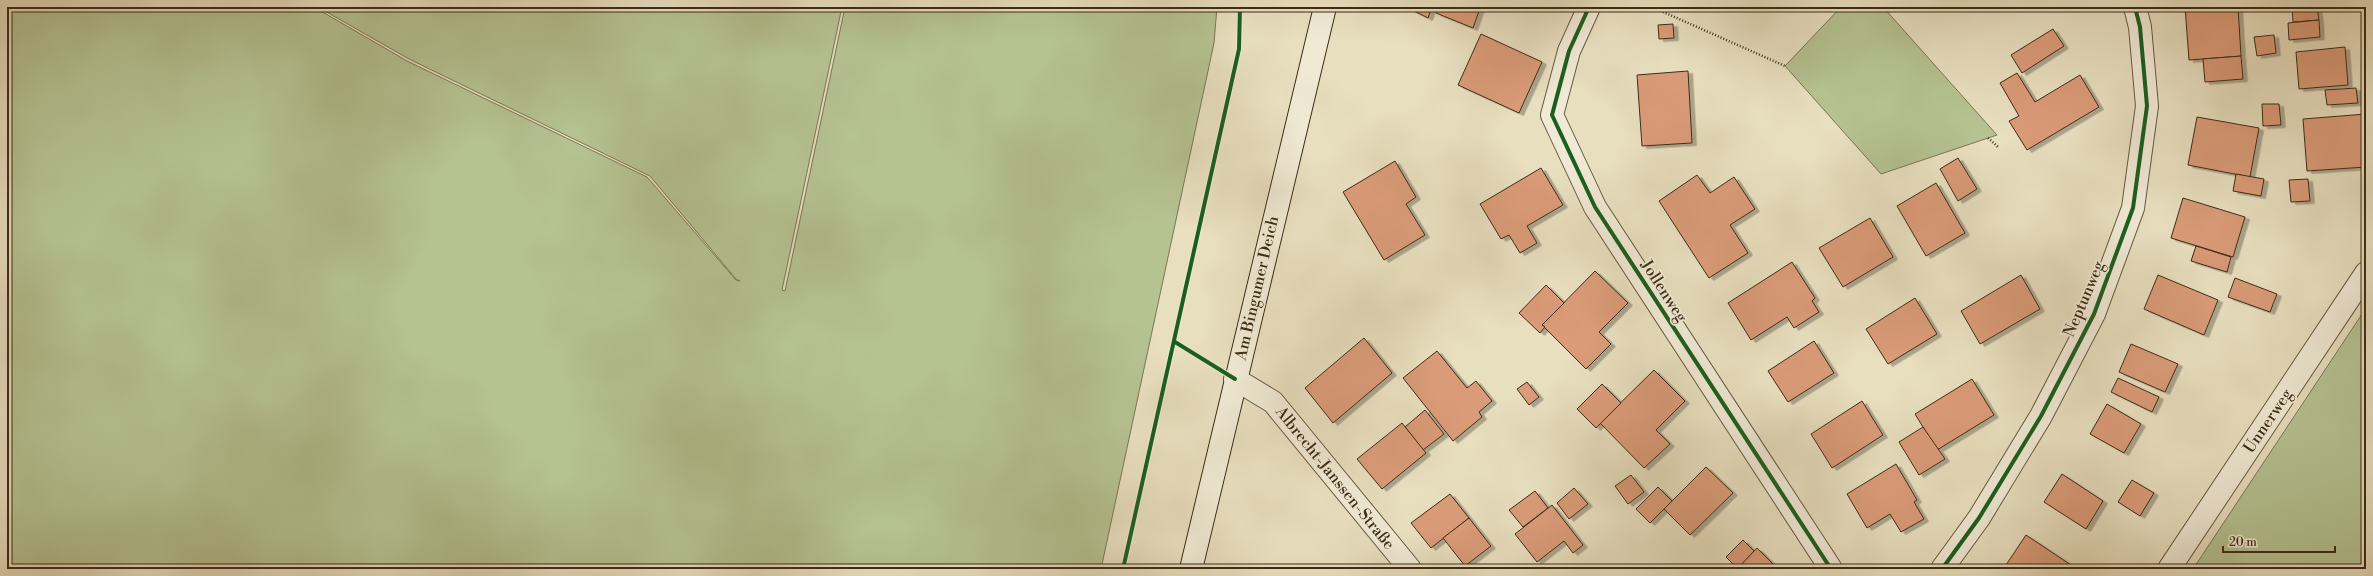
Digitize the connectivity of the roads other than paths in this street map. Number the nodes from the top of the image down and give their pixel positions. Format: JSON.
{"nodes":[{"id":1,"x":1325,"y":7,"type":"edge"},
{"id":2,"x":1589,"y":7,"type":"edge"},
{"id":3,"x":2135,"y":7,"type":"edge"},
{"id":4,"x":2366,"y":273,"type":"edge"},
{"id":5,"x":1235,"y":379,"type":"junction"},
{"id":6,"x":1192,"y":569,"type":"edge"},
{"id":7,"x":1410,"y":569,"type":"edge"},
{"id":8,"x":1831,"y":569,"type":"edge"},
{"id":9,"x":1942,"y":569,"type":"edge"},
{"id":10,"x":2169,"y":569,"type":"edge"}],
"edges":[{"from":1,"to":5,"type":"street","name":"Am Bingumer Deich"},
{"from":2,"to":8,"type":"street","name":"Jollenweg"},
{"from":3,"to":9,"type":"street","name":"Neptunweg"},
{"from":4,"to":10,"type":"street","name":"Unnerweg"},
{"from":5,"to":6,"type":"street","name":"Am Bingumer Deich"},
{"from":5,"to":7,"type":"street","name":"Albrecht-Janssen-Straße"}]}
